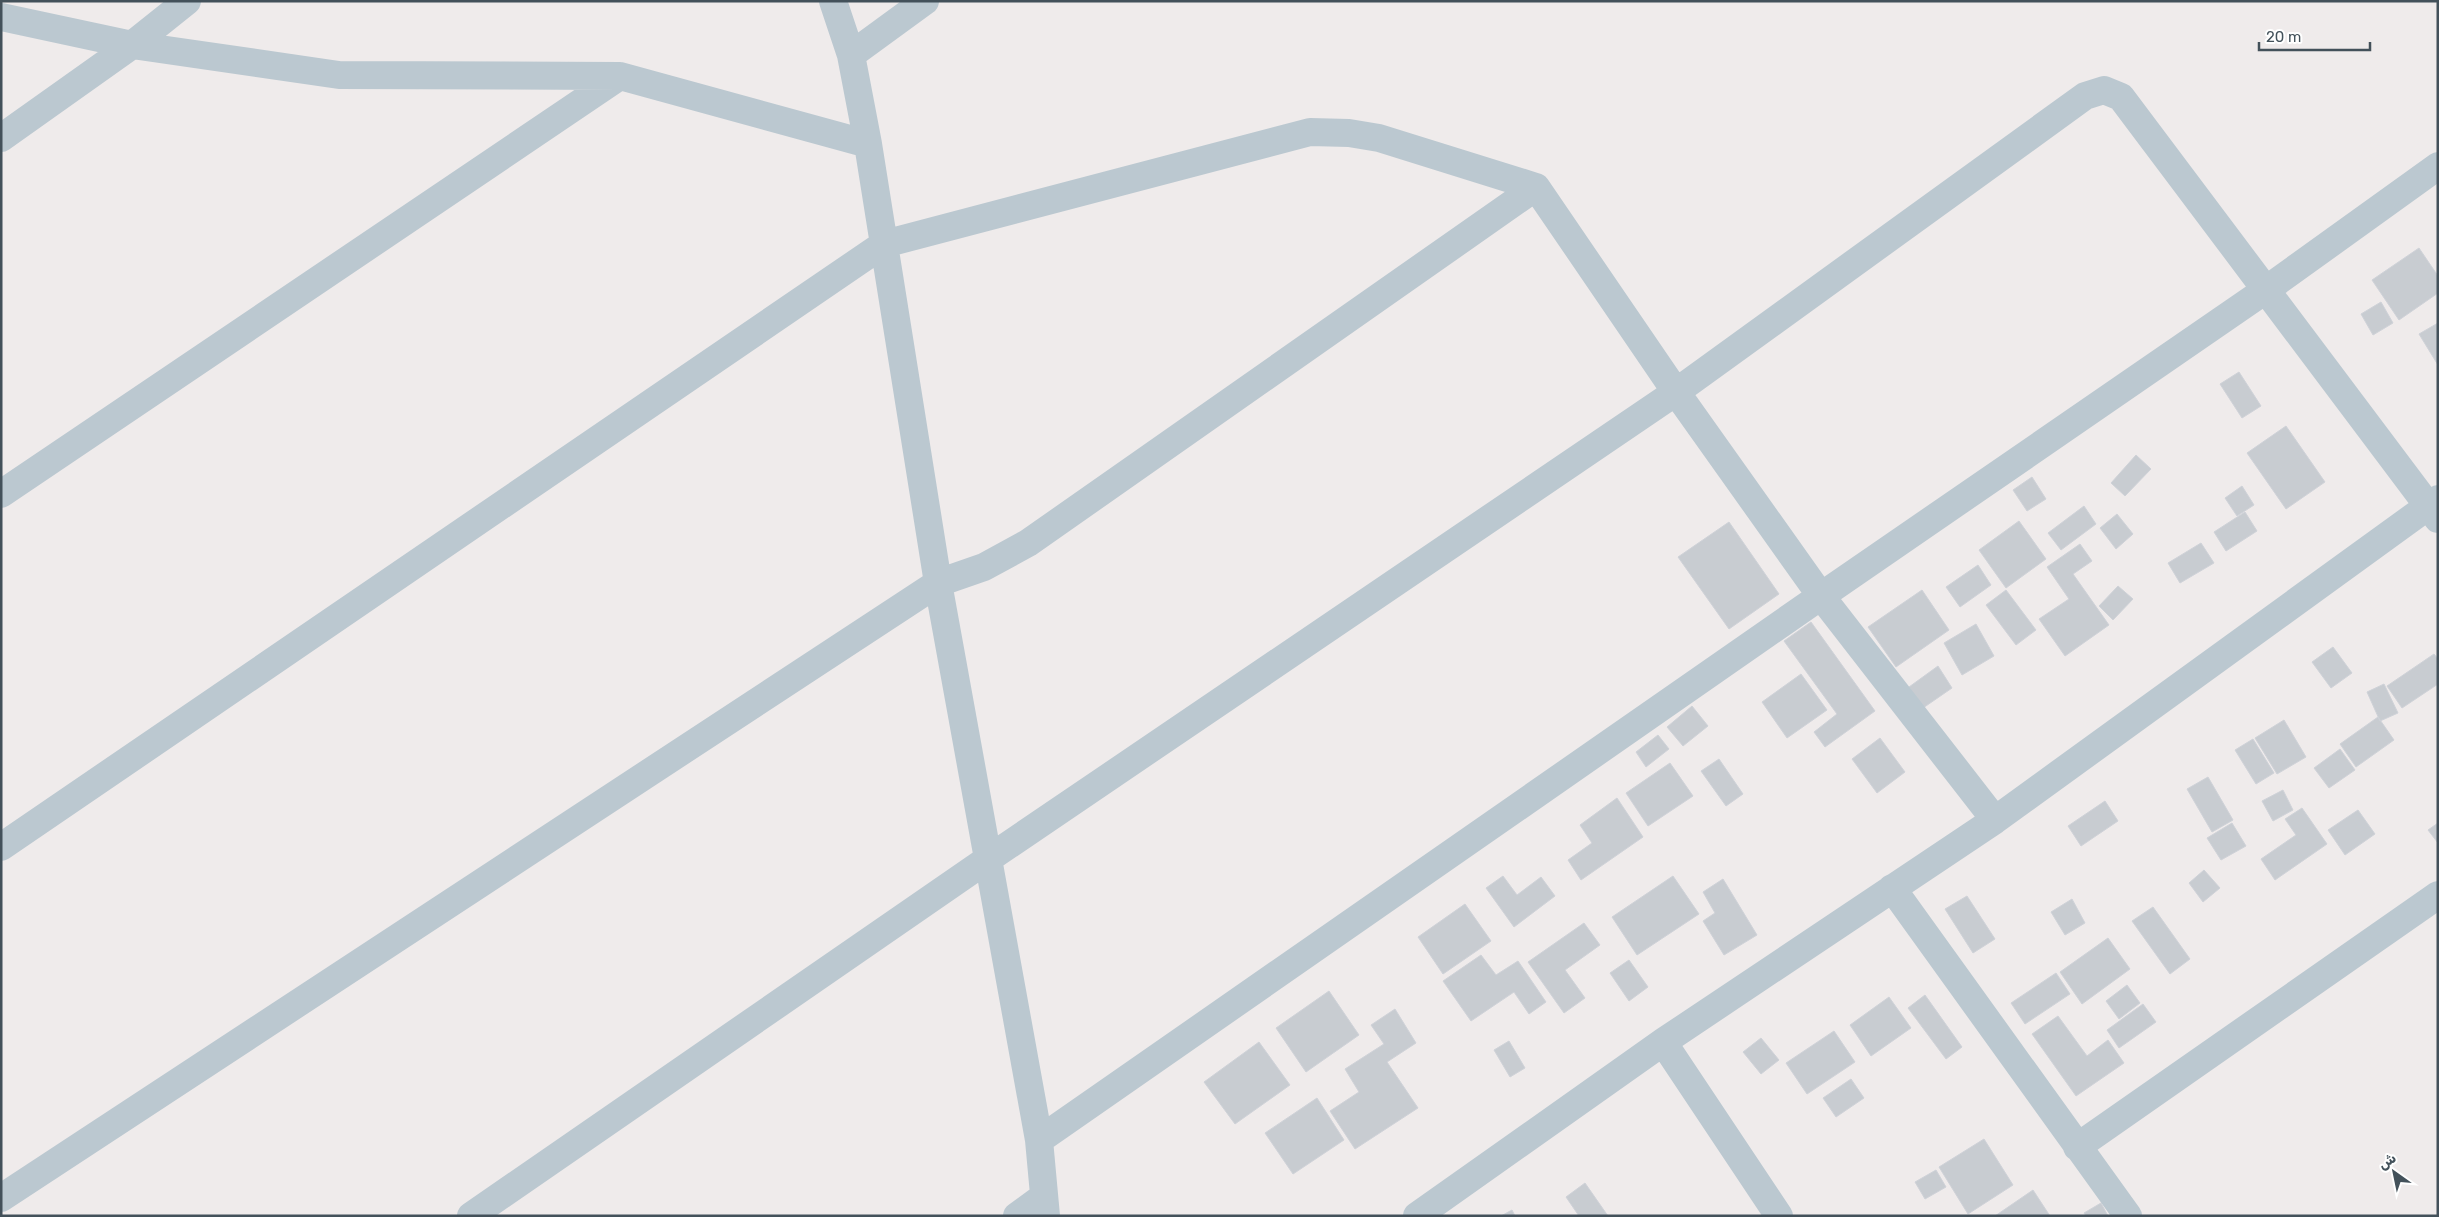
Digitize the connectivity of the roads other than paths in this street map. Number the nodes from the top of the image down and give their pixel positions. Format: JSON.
{"nodes":[{"id":1,"x":187,"y":1,"type":"edge"},
{"id":2,"x":834,"y":1,"type":"edge"},
{"id":3,"x":925,"y":1,"type":"edge"},
{"id":4,"x":1,"y":17,"type":"edge"},
{"id":5,"x":132,"y":44,"type":"junction"},
{"id":6,"x":851,"y":55,"type":"junction"},
{"id":7,"x":620,"y":76,"type":"junction"},
{"id":8,"x":1,"y":138,"type":"edge"},
{"id":9,"x":868,"y":144,"type":"junction"},
{"id":10,"x":2438,"y":166,"type":"edge"},
{"id":11,"x":1536,"y":187,"type":"junction"},
{"id":12,"x":884,"y":244,"type":"junction"},
{"id":13,"x":2267,"y":289,"type":"junction"},
{"id":14,"x":1676,"y":392,"type":"junction"},
{"id":15,"x":1,"y":494,"type":"edge"},
{"id":16,"x":2435,"y":507,"type":"edge"},
{"id":17,"x":938,"y":583,"type":"junction"},
{"id":18,"x":1820,"y":596,"type":"junction"},
{"id":19,"x":1995,"y":820,"type":"junction"},
{"id":20,"x":1,"y":847,"type":"edge"},
{"id":21,"x":988,"y":859,"type":"junction"},
{"id":22,"x":1892,"y":888,"type":"junction"},
{"id":23,"x":2438,"y":895,"type":"edge"},
{"id":24,"x":1663,"y":1042,"type":"junction"},
{"id":25,"x":1039,"y":1140,"type":"junction"},
{"id":26,"x":2077,"y":1147,"type":"junction"},
{"id":27,"x":1,"y":1198,"type":"edge"},
{"id":28,"x":1045,"y":1207,"type":"edge"},
{"id":29,"x":471,"y":1216,"type":"edge"},
{"id":30,"x":1017,"y":1216,"type":"edge"},
{"id":31,"x":1417,"y":1216,"type":"edge"},
{"id":32,"x":1779,"y":1216,"type":"edge"},
{"id":33,"x":2128,"y":1216,"type":"edge"}],
"edges":[{"from":1,"to":5,"type":"street"},
{"from":2,"to":6,"type":"street"},
{"from":3,"to":6,"type":"street"},
{"from":4,"to":5,"type":"street"},
{"from":5,"to":7,"type":"street"},
{"from":5,"to":8,"type":"street"},
{"from":6,"to":9,"type":"street"},
{"from":7,"to":9,"type":"street"},
{"from":7,"to":15,"type":"street"},
{"from":9,"to":12,"type":"street"},
{"from":10,"to":13,"type":"street"},
{"from":11,"to":12,"type":"street"},
{"from":11,"to":14,"type":"street"},
{"from":11,"to":17,"type":"street"},
{"from":12,"to":17,"type":"street"},
{"from":12,"to":20,"type":"street"},
{"from":13,"to":14,"type":"street"},
{"from":13,"to":16,"type":"street"},
{"from":13,"to":18,"type":"street"},
{"from":14,"to":18,"type":"street"},
{"from":14,"to":21,"type":"street"},
{"from":16,"to":19,"type":"street"},
{"from":17,"to":21,"type":"street"},
{"from":17,"to":27,"type":"street"},
{"from":18,"to":19,"type":"street"},
{"from":18,"to":25,"type":"street"},
{"from":19,"to":22,"type":"street"},
{"from":21,"to":25,"type":"street"},
{"from":21,"to":29,"type":"street"},
{"from":22,"to":24,"type":"street"},
{"from":22,"to":26,"type":"street"},
{"from":23,"to":26,"type":"street"},
{"from":24,"to":31,"type":"street"},
{"from":24,"to":32,"type":"street"},
{"from":25,"to":28,"type":"street"},
{"from":26,"to":33,"type":"street"},
{"from":28,"to":30,"type":"street"}]}
